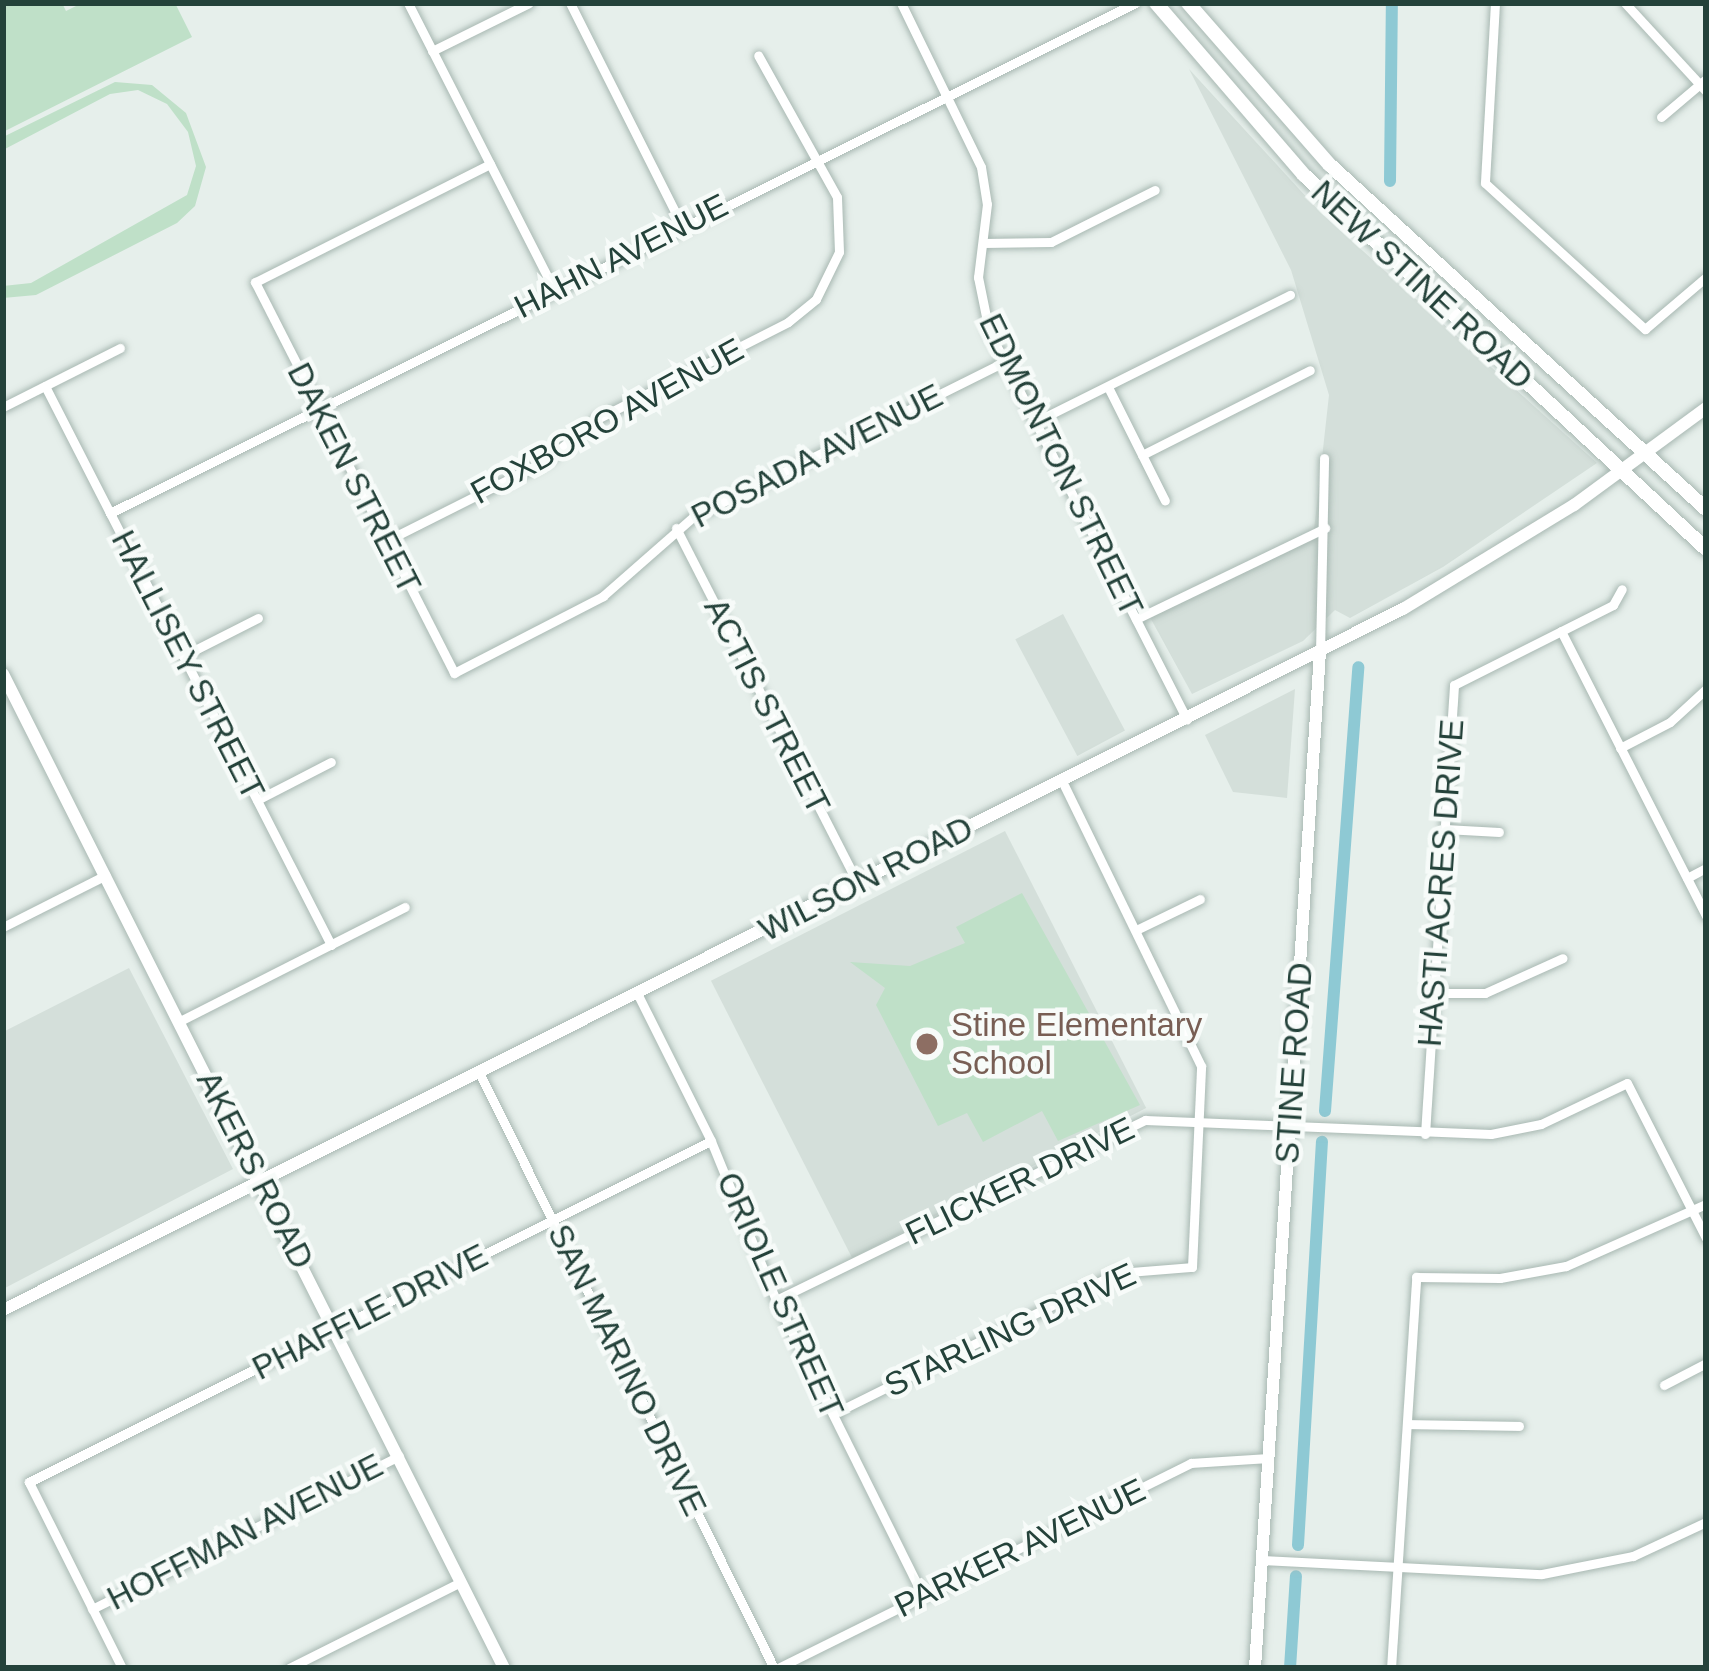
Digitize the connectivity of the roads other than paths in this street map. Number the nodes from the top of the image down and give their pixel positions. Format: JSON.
{"nodes":[{"id":1,"x":408,"y":3,"type":"edge"},
{"id":2,"x":529,"y":3,"type":"edge"},
{"id":3,"x":571,"y":3,"type":"edge"},
{"id":4,"x":901,"y":3,"type":"edge"},
{"id":5,"x":1135,"y":3,"type":"edge"},
{"id":6,"x":1156,"y":3,"type":"edge"},
{"id":7,"x":1189,"y":3,"type":"edge"},
{"id":8,"x":1495,"y":3,"type":"edge"},
{"id":9,"x":1625,"y":3,"type":"edge"},
{"id":10,"x":432,"y":51,"type":"junction"},
{"id":11,"x":758,"y":55,"type":"dead end"},
{"id":12,"x":1704,"y":85,"type":"edge"},
{"id":13,"x":946,"y":93,"type":"junction"},
{"id":14,"x":1661,"y":117,"type":"dead end"},
{"id":15,"x":819,"y":157,"type":"junction"},
{"id":16,"x":490,"y":164,"type":"junction"},
{"id":17,"x":1155,"y":190,"type":"dead end"},
{"id":18,"x":682,"y":226,"type":"junction"},
{"id":19,"x":983,"y":243,"type":"junction"},
{"id":20,"x":1706,"y":277,"type":"edge"},
{"id":21,"x":554,"y":289,"type":"junction"},
{"id":22,"x":1290,"y":295,"type":"dead end"},
{"id":23,"x":120,"y":348,"type":"dead end"},
{"id":24,"x":1004,"y":362,"type":"junction"},
{"id":25,"x":1310,"y":370,"type":"dead end"},
{"id":26,"x":45,"y":386,"type":"junction"},
{"id":27,"x":1108,"y":387,"type":"junction"},
{"id":28,"x":3,"y":407,"type":"edge"},
{"id":29,"x":319,"y":408,"type":"junction"},
{"id":30,"x":1706,"y":408,"type":"edge"},
{"id":31,"x":1035,"y":422,"type":"junction"},
{"id":32,"x":1646,"y":454,"type":"junction"},
{"id":33,"x":1142,"y":455,"type":"junction"},
{"id":34,"x":1324,"y":458,"type":"dead end"},
{"id":35,"x":1622,"y":471,"type":"junction"},
{"id":36,"x":1166,"y":501,"type":"dead end"},
{"id":37,"x":1706,"y":509,"type":"edge"},
{"id":38,"x":110,"y":513,"type":"junction"},
{"id":39,"x":676,"y":528,"type":"junction"},
{"id":40,"x":1325,"y":528,"type":"junction"},
{"id":41,"x":386,"y":541,"type":"junction"},
{"id":42,"x":1706,"y":549,"type":"edge"},
{"id":43,"x":1622,"y":589,"type":"dead end"},
{"id":44,"x":258,"y":618,"type":"dead end"},
{"id":45,"x":1136,"y":619,"type":"junction"},
{"id":46,"x":1561,"y":631,"type":"junction"},
{"id":47,"x":1320,"y":653,"type":"junction"},
{"id":48,"x":183,"y":656,"type":"junction"},
{"id":49,"x":3,"y":674,"type":"edge"},
{"id":50,"x":454,"y":674,"type":"joint"},
{"id":51,"x":1706,"y":689,"type":"edge"},
{"id":52,"x":1186,"y":719,"type":"junction"},
{"id":53,"x":1620,"y":748,"type":"junction"},
{"id":54,"x":331,"y":762,"type":"dead end"},
{"id":55,"x":1062,"y":781,"type":"junction"},
{"id":56,"x":257,"y":800,"type":"junction"},
{"id":57,"x":1445,"y":829,"type":"junction"},
{"id":58,"x":1499,"y":832,"type":"dead end"},
{"id":59,"x":1706,"y":868,"type":"edge"},
{"id":60,"x":106,"y":875,"type":"junction"},
{"id":61,"x":1687,"y":878,"type":"junction"},
{"id":62,"x":857,"y":884,"type":"junction"},
{"id":63,"x":1199,"y":898,"type":"dead end"},
{"id":64,"x":405,"y":907,"type":"dead end"},
{"id":65,"x":1706,"y":916,"type":"edge"},
{"id":66,"x":3,"y":927,"type":"edge"},
{"id":67,"x":1136,"y":930,"type":"junction"},
{"id":68,"x":331,"y":945,"type":"junction"},
{"id":69,"x":1563,"y":958,"type":"dead end"},
{"id":70,"x":637,"y":993,"type":"junction"},
{"id":71,"x":1434,"y":993,"type":"junction"},
{"id":72,"x":180,"y":1022,"type":"junction"},
{"id":73,"x":479,"y":1072,"type":"junction"},
{"id":74,"x":1202,"y":1120,"type":"junction"},
{"id":75,"x":1289,"y":1125,"type":"junction"},
{"id":76,"x":1425,"y":1134,"type":"junction"},
{"id":77,"x":711,"y":1142,"type":"junction"},
{"id":78,"x":261,"y":1181,"type":"junction"},
{"id":79,"x":1706,"y":1204,"type":"edge"},
{"id":80,"x":1693,"y":1211,"type":"junction"},
{"id":81,"x":554,"y":1221,"type":"junction"},
{"id":82,"x":1706,"y":1238,"type":"edge"},
{"id":83,"x":776,"y":1300,"type":"junction"},
{"id":84,"x":3,"y":1310,"type":"edge"},
{"id":85,"x":336,"y":1330,"type":"junction"},
{"id":86,"x":1706,"y":1363,"type":"edge"},
{"id":87,"x":1664,"y":1385,"type":"dead end"},
{"id":88,"x":833,"y":1414,"type":"junction"},
{"id":89,"x":1407,"y":1424,"type":"junction"},
{"id":90,"x":1519,"y":1426,"type":"dead end"},
{"id":91,"x":399,"y":1456,"type":"junction"},
{"id":92,"x":1268,"y":1458,"type":"junction"},
{"id":93,"x":1706,"y":1522,"type":"edge"},
{"id":94,"x":1262,"y":1560,"type":"junction"},
{"id":95,"x":1397,"y":1568,"type":"junction"},
{"id":96,"x":461,"y":1582,"type":"junction"},
{"id":97,"x":923,"y":1596,"type":"junction"},
{"id":98,"x":92,"y":1609,"type":"junction"},
{"id":99,"x":122,"y":1668,"type":"edge"},
{"id":100,"x":289,"y":1668,"type":"edge"},
{"id":101,"x":504,"y":1668,"type":"edge"},
{"id":102,"x":776,"y":1668,"type":"edge"},
{"id":103,"x":1255,"y":1668,"type":"edge"},
{"id":104,"x":1391,"y":1668,"type":"edge"}],
"edges":[{"from":1,"to":10,"type":"street"},
{"from":2,"to":10,"type":"street"},
{"from":3,"to":18,"type":"street"},
{"from":4,"to":13,"type":"street","name":"EDMONTON STREET"},
{"from":5,"to":13,"type":"street","name":"HAHN AVENUE"},
{"from":6,"to":35,"type":"main road","name":"NEW STINE ROAD"},
{"from":7,"to":32,"type":"main road","name":"NEW STINE ROAD"},
{"from":8,"to":20,"type":"street"},
{"from":9,"to":12,"type":"street"},
{"from":10,"to":16,"type":"street"},
{"from":11,"to":15,"type":"street","name":"FOXBORO AVENUE"},
{"from":12,"to":14,"type":"street"},
{"from":13,"to":15,"type":"street","name":"HAHN AVENUE"},
{"from":13,"to":19,"type":"street","name":"EDMONTON STREET"},
{"from":15,"to":18,"type":"street","name":"HAHN AVENUE"},
{"from":15,"to":41,"type":"street","name":"FOXBORO AVENUE"},
{"from":16,"to":21,"type":"street"},
{"from":16,"to":29,"type":"street","name":"DAKEN STREET"},
{"from":17,"to":19,"type":"street"},
{"from":18,"to":21,"type":"street","name":"HAHN AVENUE"},
{"from":19,"to":24,"type":"street","name":"EDMONTON STREET"},
{"from":21,"to":29,"type":"street","name":"HAHN AVENUE"},
{"from":22,"to":27,"type":"street"},
{"from":23,"to":26,"type":"street"},
{"from":24,"to":31,"type":"street","name":"EDMONTON STREET"},
{"from":24,"to":39,"type":"street","name":"POSADA AVENUE"},
{"from":25,"to":33,"type":"street"},
{"from":26,"to":28,"type":"street"},
{"from":26,"to":38,"type":"street","name":"HALLISEY STREET"},
{"from":27,"to":31,"type":"street"},
{"from":27,"to":33,"type":"street"},
{"from":29,"to":38,"type":"street","name":"HAHN AVENUE"},
{"from":29,"to":41,"type":"street","name":"DAKEN STREET"},
{"from":30,"to":32,"type":"street","name":"WILSON ROAD"},
{"from":31,"to":45,"type":"street","name":"EDMONTON STREET"},
{"from":32,"to":35,"type":"street","name":"WILSON ROAD"},
{"from":32,"to":37,"type":"main road","name":"NEW STINE ROAD"},
{"from":33,"to":36,"type":"street"},
{"from":34,"to":40,"type":"street","name":"STINE ROAD"},
{"from":35,"to":42,"type":"main road","name":"NEW STINE ROAD"},
{"from":35,"to":47,"type":"street","name":"WILSON ROAD"},
{"from":38,"to":48,"type":"street","name":"HALLISEY STREET"},
{"from":39,"to":50,"type":"street","name":"POSADA AVENUE"},
{"from":39,"to":62,"type":"street","name":"ACTIS STREET"},
{"from":40,"to":45,"type":"street"},
{"from":40,"to":47,"type":"street","name":"STINE ROAD"},
{"from":41,"to":50,"type":"street","name":"DAKEN STREET"},
{"from":43,"to":46,"type":"street","name":"HASTI ACRES DRIVE"},
{"from":44,"to":48,"type":"street"},
{"from":45,"to":52,"type":"street","name":"EDMONTON STREET"},
{"from":46,"to":53,"type":"street"},
{"from":46,"to":57,"type":"street","name":"HASTI ACRES DRIVE"},
{"from":47,"to":52,"type":"street","name":"WILSON ROAD"},
{"from":47,"to":75,"type":"street","name":"STINE ROAD"},
{"from":48,"to":56,"type":"street","name":"HALLISEY STREET"},
{"from":49,"to":60,"type":"street","name":"AKERS ROAD"},
{"from":51,"to":53,"type":"street"},
{"from":52,"to":55,"type":"street","name":"WILSON ROAD"},
{"from":53,"to":61,"type":"street"},
{"from":54,"to":56,"type":"street"},
{"from":55,"to":62,"type":"street","name":"WILSON ROAD"},
{"from":55,"to":67,"type":"street"},
{"from":56,"to":68,"type":"street","name":"HALLISEY STREET"},
{"from":57,"to":58,"type":"street"},
{"from":57,"to":71,"type":"street","name":"HASTI ACRES DRIVE"},
{"from":59,"to":61,"type":"street"},
{"from":60,"to":66,"type":"street"},
{"from":60,"to":72,"type":"street","name":"AKERS ROAD"},
{"from":61,"to":65,"type":"street"},
{"from":62,"to":70,"type":"street","name":"WILSON ROAD"},
{"from":63,"to":67,"type":"street"},
{"from":64,"to":68,"type":"street"},
{"from":67,"to":74,"type":"street"},
{"from":68,"to":72,"type":"street"},
{"from":69,"to":71,"type":"street"},
{"from":70,"to":73,"type":"street","name":"WILSON ROAD"},
{"from":70,"to":77,"type":"street","name":"ORIOLE STREET"},
{"from":71,"to":76,"type":"street","name":"HASTI ACRES DRIVE"},
{"from":72,"to":78,"type":"street","name":"AKERS ROAD"},
{"from":73,"to":78,"type":"street","name":"WILSON ROAD"},
{"from":73,"to":81,"type":"street","name":"SAN MARINO DRIVE"},
{"from":74,"to":75,"type":"street","name":"FLICKER DRIVE"},
{"from":74,"to":83,"type":"street","name":"FLICKER DRIVE"},
{"from":74,"to":88,"type":"street","name":"STARLING DRIVE"},
{"from":75,"to":76,"type":"street","name":"FLICKER DRIVE"},
{"from":75,"to":92,"type":"street","name":"STINE ROAD"},
{"from":76,"to":80,"type":"street","name":"FLICKER DRIVE"},
{"from":77,"to":81,"type":"street","name":"PHAFFLE DRIVE"},
{"from":77,"to":83,"type":"street","name":"ORIOLE STREET"},
{"from":78,"to":84,"type":"street","name":"WILSON ROAD"},
{"from":78,"to":85,"type":"street","name":"AKERS ROAD"},
{"from":79,"to":80,"type":"street"},
{"from":80,"to":82,"type":"street"},
{"from":80,"to":89,"type":"street"},
{"from":81,"to":85,"type":"street","name":"PHAFFLE DRIVE"},
{"from":81,"to":102,"type":"street","name":"SAN MARINO DRIVE"},
{"from":83,"to":88,"type":"street","name":"ORIOLE STREET"},
{"from":85,"to":91,"type":"street","name":"AKERS ROAD"},
{"from":85,"to":98,"type":"street","name":"PHAFFLE DRIVE"},
{"from":86,"to":87,"type":"street"},
{"from":88,"to":97,"type":"street","name":"ORIOLE STREET"},
{"from":89,"to":90,"type":"street"},
{"from":89,"to":95,"type":"street"},
{"from":91,"to":96,"type":"street","name":"AKERS ROAD"},
{"from":91,"to":98,"type":"street","name":"HOFFMAN AVENUE"},
{"from":92,"to":94,"type":"street","name":"STINE ROAD"},
{"from":92,"to":97,"type":"street","name":"PARKER AVENUE"},
{"from":93,"to":95,"type":"street"},
{"from":94,"to":95,"type":"street"},
{"from":94,"to":103,"type":"street","name":"STINE ROAD"},
{"from":95,"to":104,"type":"street"},
{"from":96,"to":100,"type":"street"},
{"from":96,"to":101,"type":"street","name":"AKERS ROAD"},
{"from":97,"to":102,"type":"street","name":"PARKER AVENUE"},
{"from":98,"to":99,"type":"street"}]}
